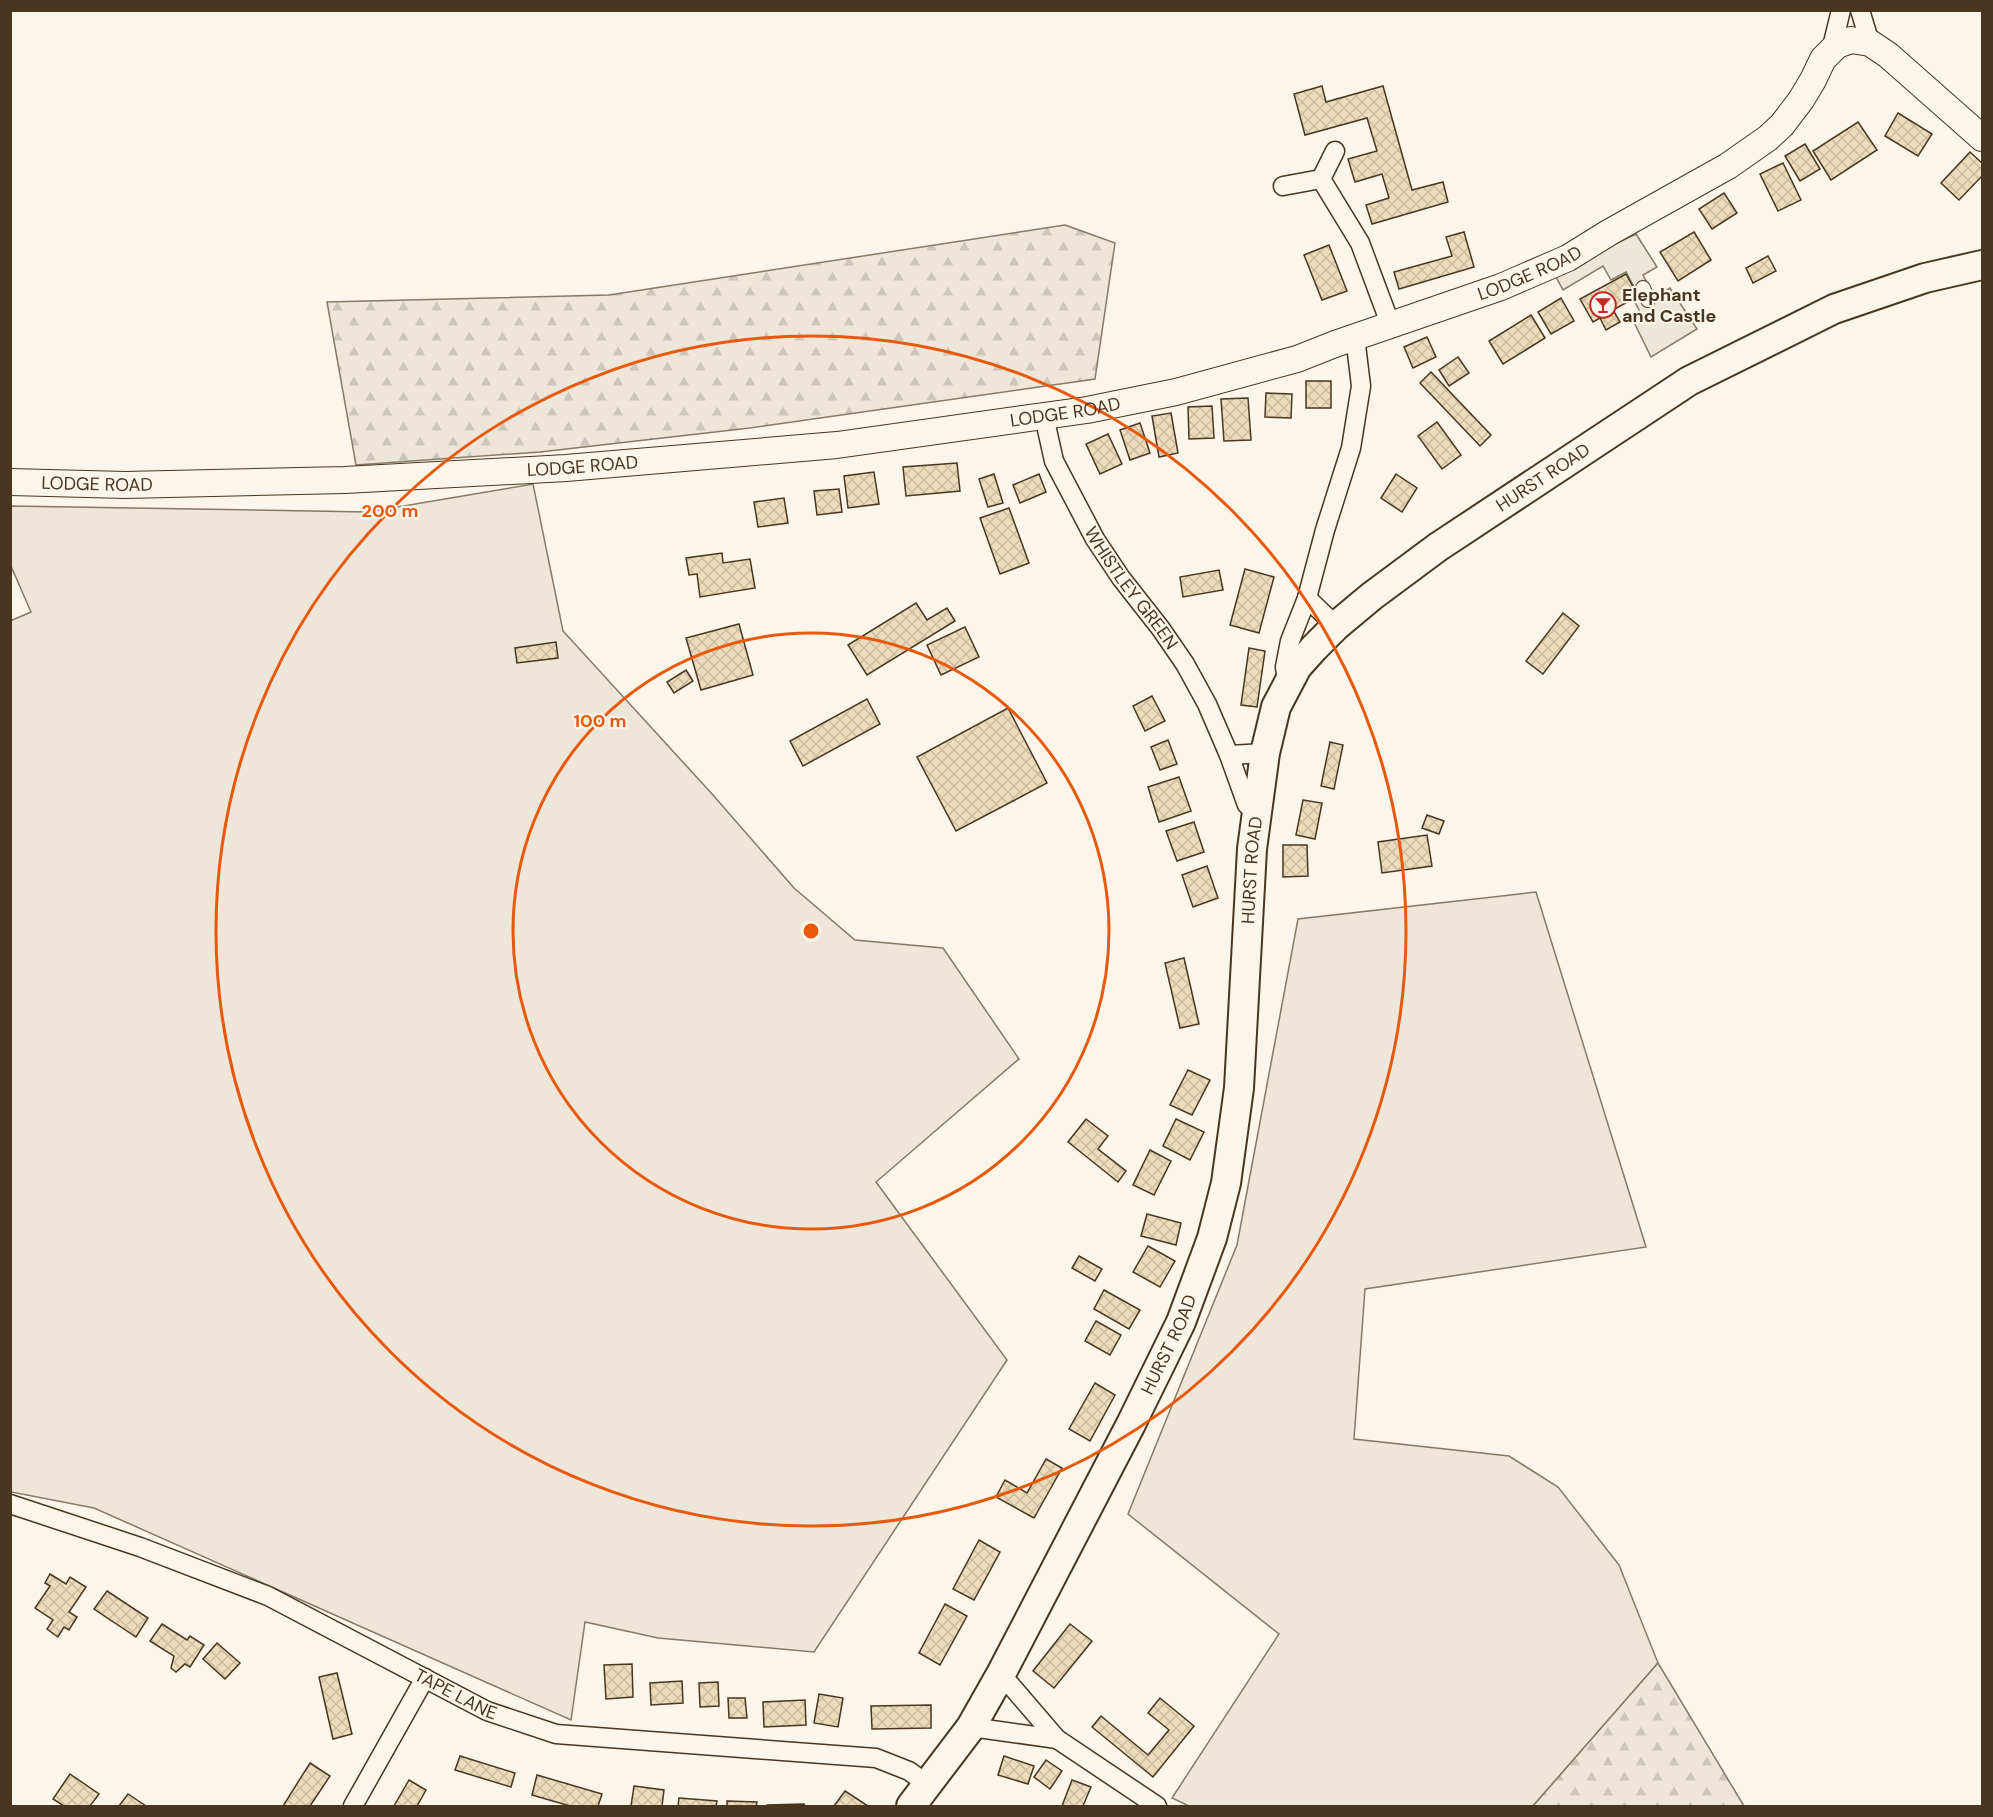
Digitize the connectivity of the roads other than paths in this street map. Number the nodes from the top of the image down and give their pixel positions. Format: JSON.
{"nodes":[{"id":1,"x":1841,"y":10,"type":"edge"},
{"id":2,"x":1860,"y":10,"type":"edge"},
{"id":3,"x":1870,"y":43,"type":"junction"},
{"id":4,"x":1831,"y":51,"type":"junction"},
{"id":5,"x":1983,"y":138,"type":"edge"},
{"id":6,"x":1335,"y":151,"type":"dead end"},
{"id":7,"x":1321,"y":179,"type":"junction"},
{"id":8,"x":1284,"y":186,"type":"dead end"},
{"id":9,"x":1983,"y":265,"type":"edge"},
{"id":10,"x":1391,"y":326,"type":"junction"},
{"id":11,"x":1355,"y":337,"type":"junction"},
{"id":12,"x":1044,"y":416,"type":"junction"},
{"id":13,"x":10,"y":482,"type":"edge"},
{"id":14,"x":1307,"y":598,"type":"junction"},
{"id":15,"x":1336,"y":626,"type":"junction"},
{"id":16,"x":1287,"y":684,"type":"junction"},
{"id":17,"x":1265,"y":753,"type":"junction"},
{"id":18,"x":1229,"y":755,"type":"junction"},
{"id":19,"x":1257,"y":812,"type":"junction"},
{"id":20,"x":10,"y":1504,"type":"edge"},
{"id":21,"x":1001,"y":1674,"type":"junction"},
{"id":22,"x":425,"y":1678,"type":"junction"},
{"id":23,"x":971,"y":1727,"type":"junction"},
{"id":24,"x":1057,"y":1739,"type":"junction"},
{"id":25,"x":927,"y":1784,"type":"junction"},
{"id":26,"x":353,"y":1806,"type":"edge"},
{"id":27,"x":911,"y":1806,"type":"edge"},
{"id":28,"x":1157,"y":1806,"type":"edge"}],
"edges":[{"from":1,"to":4,"type":"street"},
{"from":2,"to":3,"type":"street"},
{"from":3,"to":4,"type":"main road"},
{"from":3,"to":5,"type":"main road"},
{"from":4,"to":10,"type":"main road","name":"LODGE ROAD"},
{"from":6,"to":7,"type":"street"},
{"from":7,"to":8,"type":"street"},
{"from":7,"to":10,"type":"street"},
{"from":9,"to":15,"type":"main road","name":"HURST ROAD"},
{"from":10,"to":11,"type":"main road","name":"LODGE ROAD"},
{"from":11,"to":12,"type":"main road","name":"LODGE ROAD"},
{"from":11,"to":14,"type":"street"},
{"from":12,"to":13,"type":"main road","name":"LODGE ROAD"},
{"from":12,"to":18,"type":"street","name":"WHISTLEY GREEN"},
{"from":14,"to":15,"type":"street"},
{"from":14,"to":16,"type":"street"},
{"from":15,"to":16,"type":"main road","name":"HURST ROAD"},
{"from":16,"to":17,"type":"main road","name":"HURST ROAD"},
{"from":17,"to":18,"type":"street"},
{"from":17,"to":19,"type":"main road","name":"HURST ROAD"},
{"from":18,"to":19,"type":"street","name":"WHISTLEY GREEN"},
{"from":19,"to":21,"type":"main road","name":"HURST ROAD"},
{"from":20,"to":22,"type":"street","name":"TAPE LANE"},
{"from":21,"to":23,"type":"main road","name":"HURST ROAD"},
{"from":21,"to":24,"type":"street"},
{"from":22,"to":25,"type":"street","name":"TAPE LANE"},
{"from":22,"to":26,"type":"street"},
{"from":23,"to":24,"type":"street"},
{"from":23,"to":25,"type":"main road","name":"HURST ROAD"},
{"from":24,"to":28,"type":"street"},
{"from":25,"to":27,"type":"main road","name":"HURST ROAD"}]}
